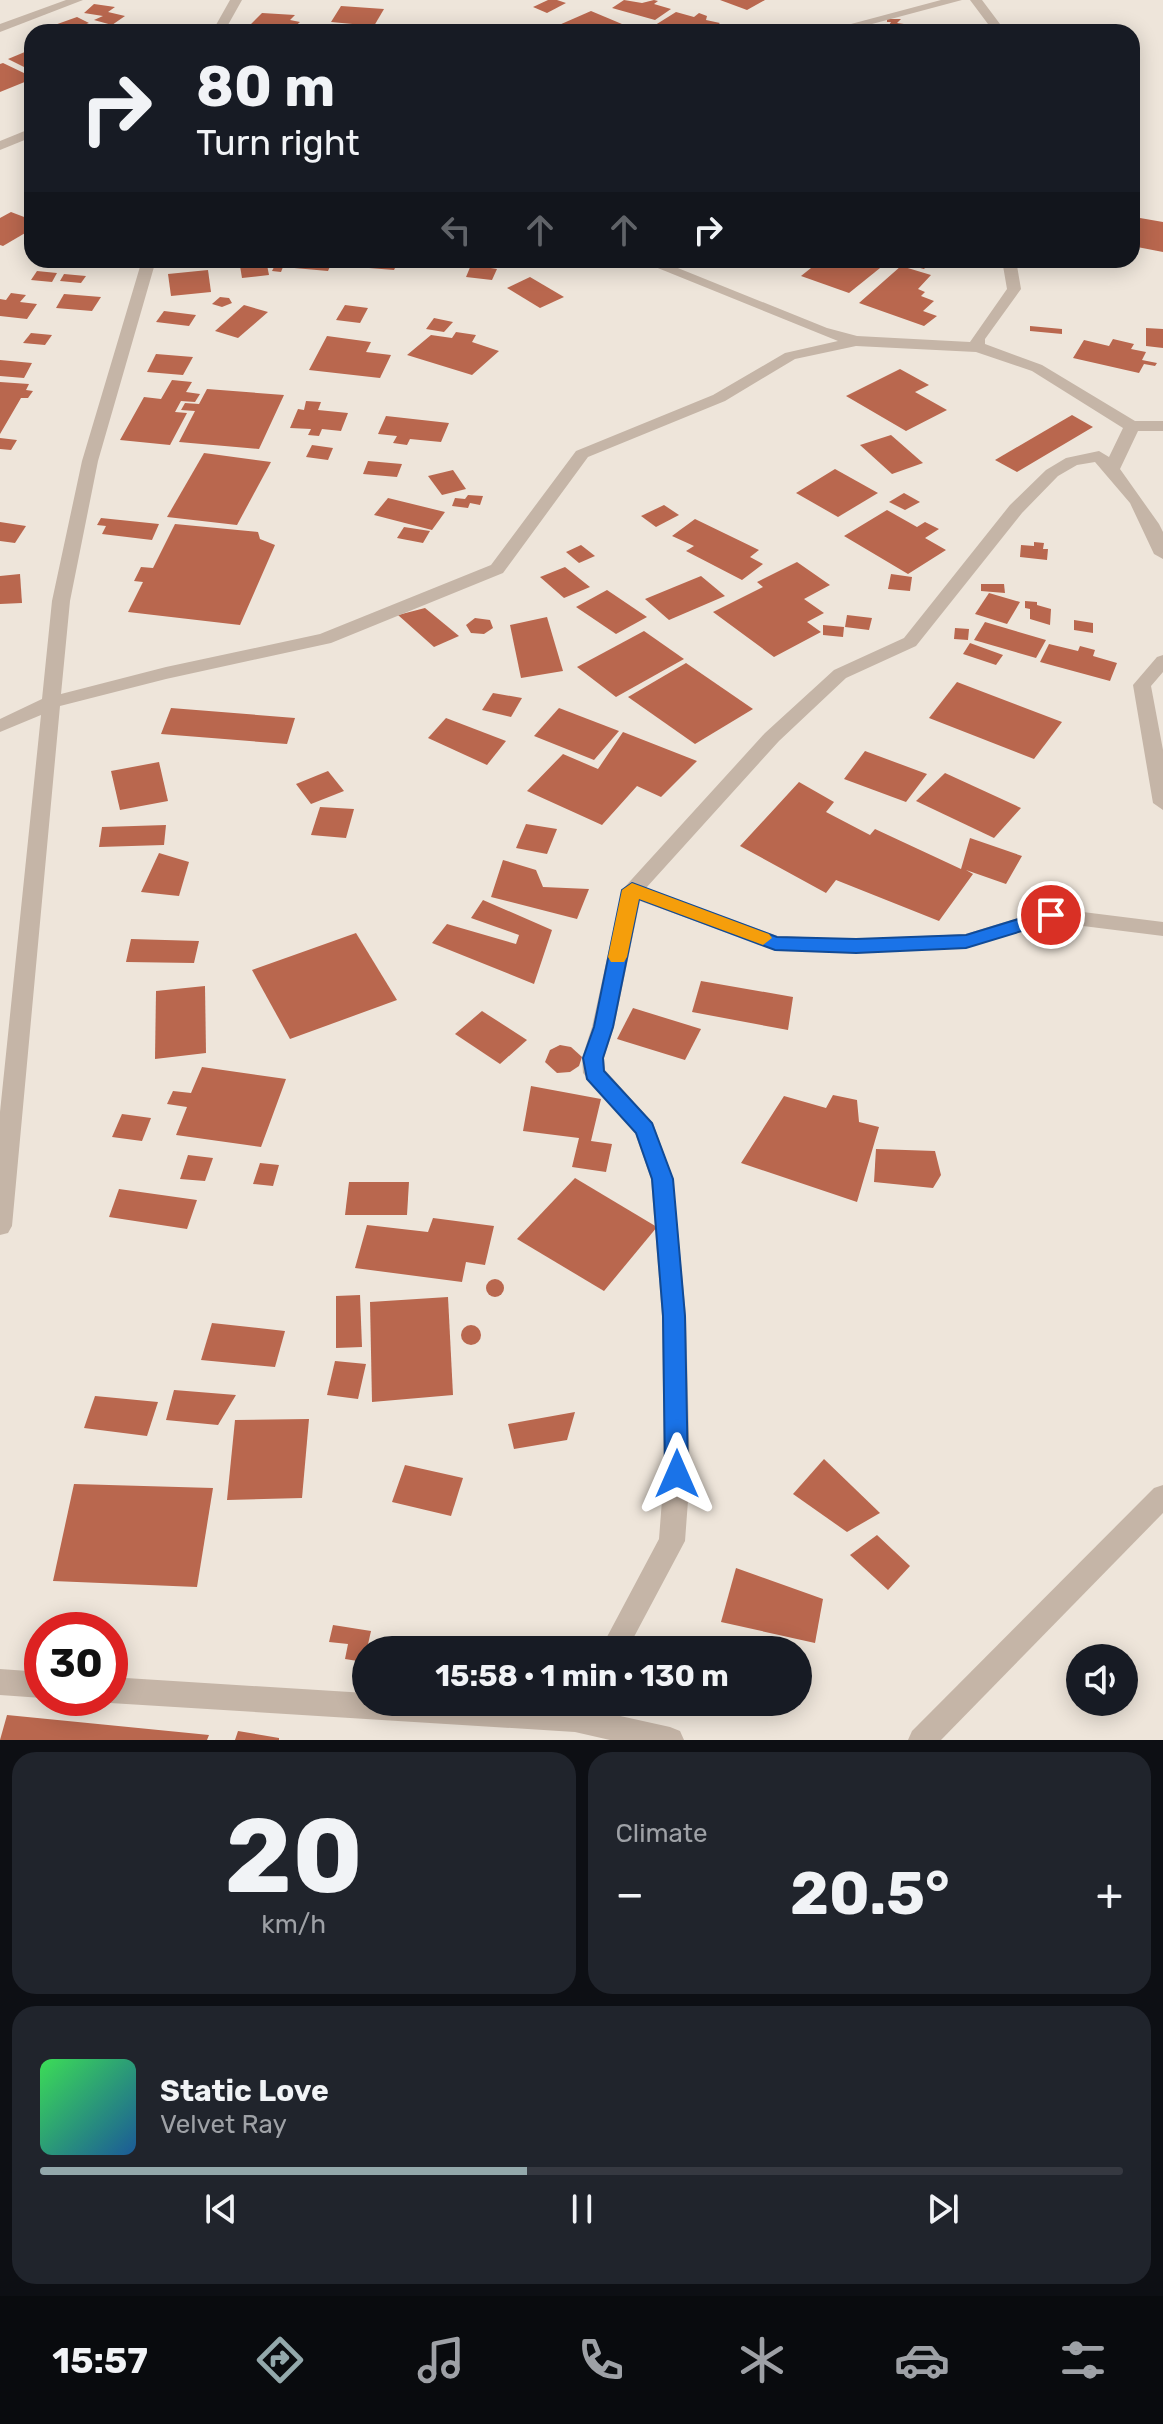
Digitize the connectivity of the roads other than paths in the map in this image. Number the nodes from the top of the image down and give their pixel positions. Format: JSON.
{"nodes":[{"id":1,"x":77,"y":0,"type":"edge"},
{"id":2,"x":236,"y":0,"type":"edge"},
{"id":3,"x":956,"y":0,"type":"edge"},
{"id":4,"x":976,"y":0,"type":"edge"},
{"id":5,"x":222,"y":24,"type":"edge"},
{"id":6,"x":859,"y":24,"type":"edge"},
{"id":7,"x":994,"y":24,"type":"edge"},
{"id":8,"x":0,"y":28,"type":"edge"},
{"id":9,"x":24,"y":136,"type":"edge"},
{"id":10,"x":0,"y":146,"type":"edge"},
{"id":11,"x":147,"y":268,"type":"edge"},
{"id":12,"x":665,"y":268,"type":"edge"},
{"id":13,"x":1010,"y":268,"type":"edge"},
{"id":14,"x":856,"y":341,"type":"junction"},
{"id":15,"x":978,"y":347,"type":"junction"},
{"id":16,"x":1132,"y":426,"type":"junction"},
{"id":17,"x":1163,"y":426,"type":"edge"},
{"id":18,"x":1111,"y":470,"type":"junction"},
{"id":19,"x":1163,"y":554,"type":"edge"},
{"id":20,"x":1163,"y":661,"type":"edge"},
{"id":21,"x":1142,"y":685,"type":"junction"},
{"id":22,"x":1163,"y":688,"type":"edge"},
{"id":23,"x":50,"y":703,"type":"junction"},
{"id":24,"x":0,"y":726,"type":"edge"},
{"id":25,"x":1163,"y":803,"type":"edge"},
{"id":26,"x":632,"y":890,"type":"junction"},
{"id":27,"x":1163,"y":929,"type":"edge"},
{"id":28,"x":6,"y":1110,"type":"edge"},
{"id":29,"x":0,"y":1226,"type":"edge"},
{"id":30,"x":1163,"y":1496,"type":"edge"},
{"id":31,"x":621,"y":1636,"type":"edge"},
{"id":32,"x":0,"y":1682,"type":"edge"},
{"id":33,"x":24,"y":1684,"type":"edge"},
{"id":34,"x":128,"y":1691,"type":"edge"},
{"id":35,"x":352,"y":1700,"type":"edge"},
{"id":36,"x":598,"y":1716,"type":"edge"},
{"id":37,"x":670,"y":1740,"type":"edge"},
{"id":38,"x":922,"y":1740,"type":"edge"}],
"edges":[{"from":1,"to":8,"type":"street"},
{"from":2,"to":5,"type":"street"},
{"from":3,"to":6,"type":"street"},
{"from":4,"to":7,"type":"street"},
{"from":9,"to":10,"type":"street"},
{"from":11,"to":23,"type":"street"},
{"from":12,"to":14,"type":"street"},
{"from":13,"to":15,"type":"street"},
{"from":14,"to":15,"type":"street"},
{"from":14,"to":23,"type":"street"},
{"from":15,"to":16,"type":"street"},
{"from":16,"to":17,"type":"street"},
{"from":16,"to":18,"type":"street"},
{"from":18,"to":19,"type":"street"},
{"from":18,"to":26,"type":"street"},
{"from":20,"to":21,"type":"street"},
{"from":21,"to":22,"type":"street"},
{"from":21,"to":25,"type":"street"},
{"from":23,"to":24,"type":"street"},
{"from":23,"to":28,"type":"street"},
{"from":26,"to":27,"type":"street"},
{"from":26,"to":31,"type":"street"},
{"from":28,"to":29,"type":"street"},
{"from":30,"to":38,"type":"street"},
{"from":32,"to":33,"type":"street"},
{"from":34,"to":35,"type":"street"},
{"from":36,"to":37,"type":"street"}]}
